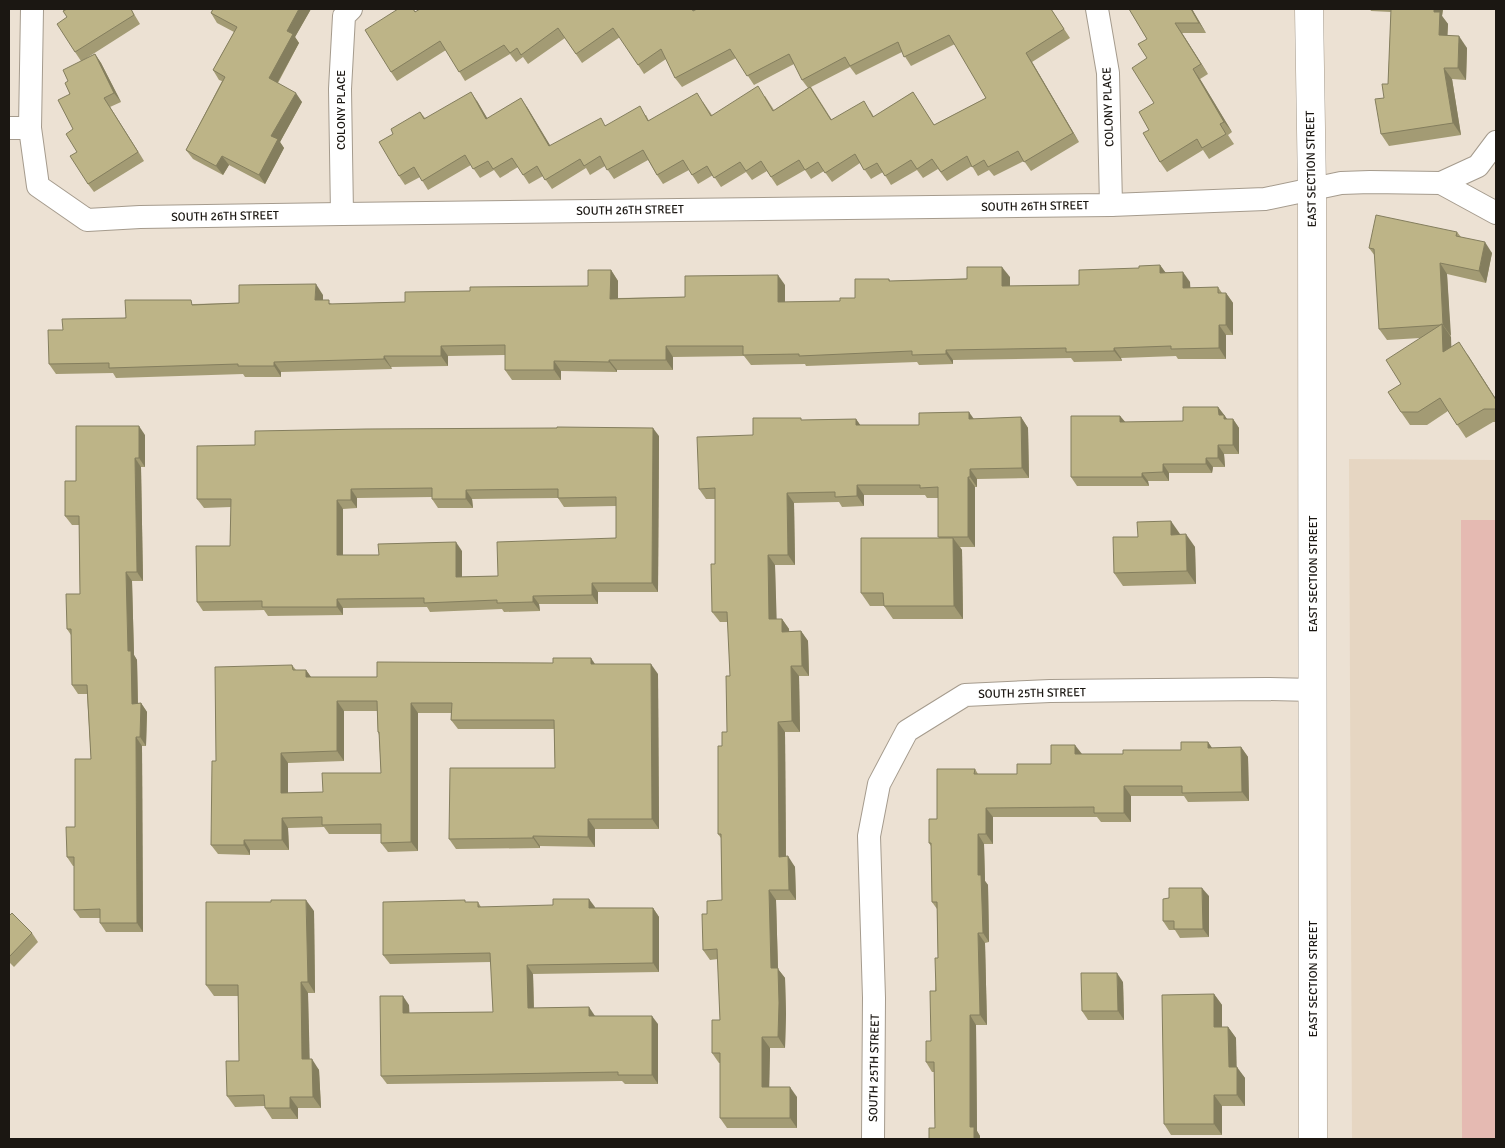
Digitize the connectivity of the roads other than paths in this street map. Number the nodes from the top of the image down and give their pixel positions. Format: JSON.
{"nodes":[{"id":1,"x":32,"y":9,"type":"edge"},
{"id":2,"x":351,"y":9,"type":"edge"},
{"id":3,"x":1097,"y":9,"type":"edge"},
{"id":4,"x":1309,"y":9,"type":"edge"},
{"id":5,"x":19,"y":128,"type":"edge"},
{"id":6,"x":1496,"y":142,"type":"edge"},
{"id":7,"x":1441,"y":184,"type":"junction"},
{"id":8,"x":1312,"y":189,"type":"junction"},
{"id":9,"x":1111,"y":205,"type":"junction"},
{"id":10,"x":1496,"y":213,"type":"edge"},
{"id":11,"x":342,"y":214,"type":"junction"},
{"id":12,"x":1314,"y":690,"type":"junction"},
{"id":13,"x":873,"y":1139,"type":"edge"},
{"id":14,"x":1313,"y":1139,"type":"edge"}],
"edges":[{"from":1,"to":5,"type":"street","name":"SOUTH 26TH STREET"},
{"from":2,"to":11,"type":"street","name":"COLONY PLACE"},
{"from":3,"to":9,"type":"street","name":"COLONY PLACE"},
{"from":4,"to":8,"type":"street","name":"EAST SECTION STREET"},
{"from":5,"to":11,"type":"street","name":"SOUTH 26TH STREET"},
{"from":6,"to":7,"type":"street"},
{"from":7,"to":8,"type":"street","name":"SOUTH 26TH STREET"},
{"from":7,"to":10,"type":"street"},
{"from":8,"to":9,"type":"street","name":"SOUTH 26TH STREET"},
{"from":8,"to":12,"type":"street","name":"EAST SECTION STREET"},
{"from":9,"to":11,"type":"street","name":"SOUTH 26TH STREET"},
{"from":12,"to":13,"type":"street","name":"SOUTH 25TH STREET"},
{"from":12,"to":14,"type":"street","name":"EAST SECTION STREET"}]}
